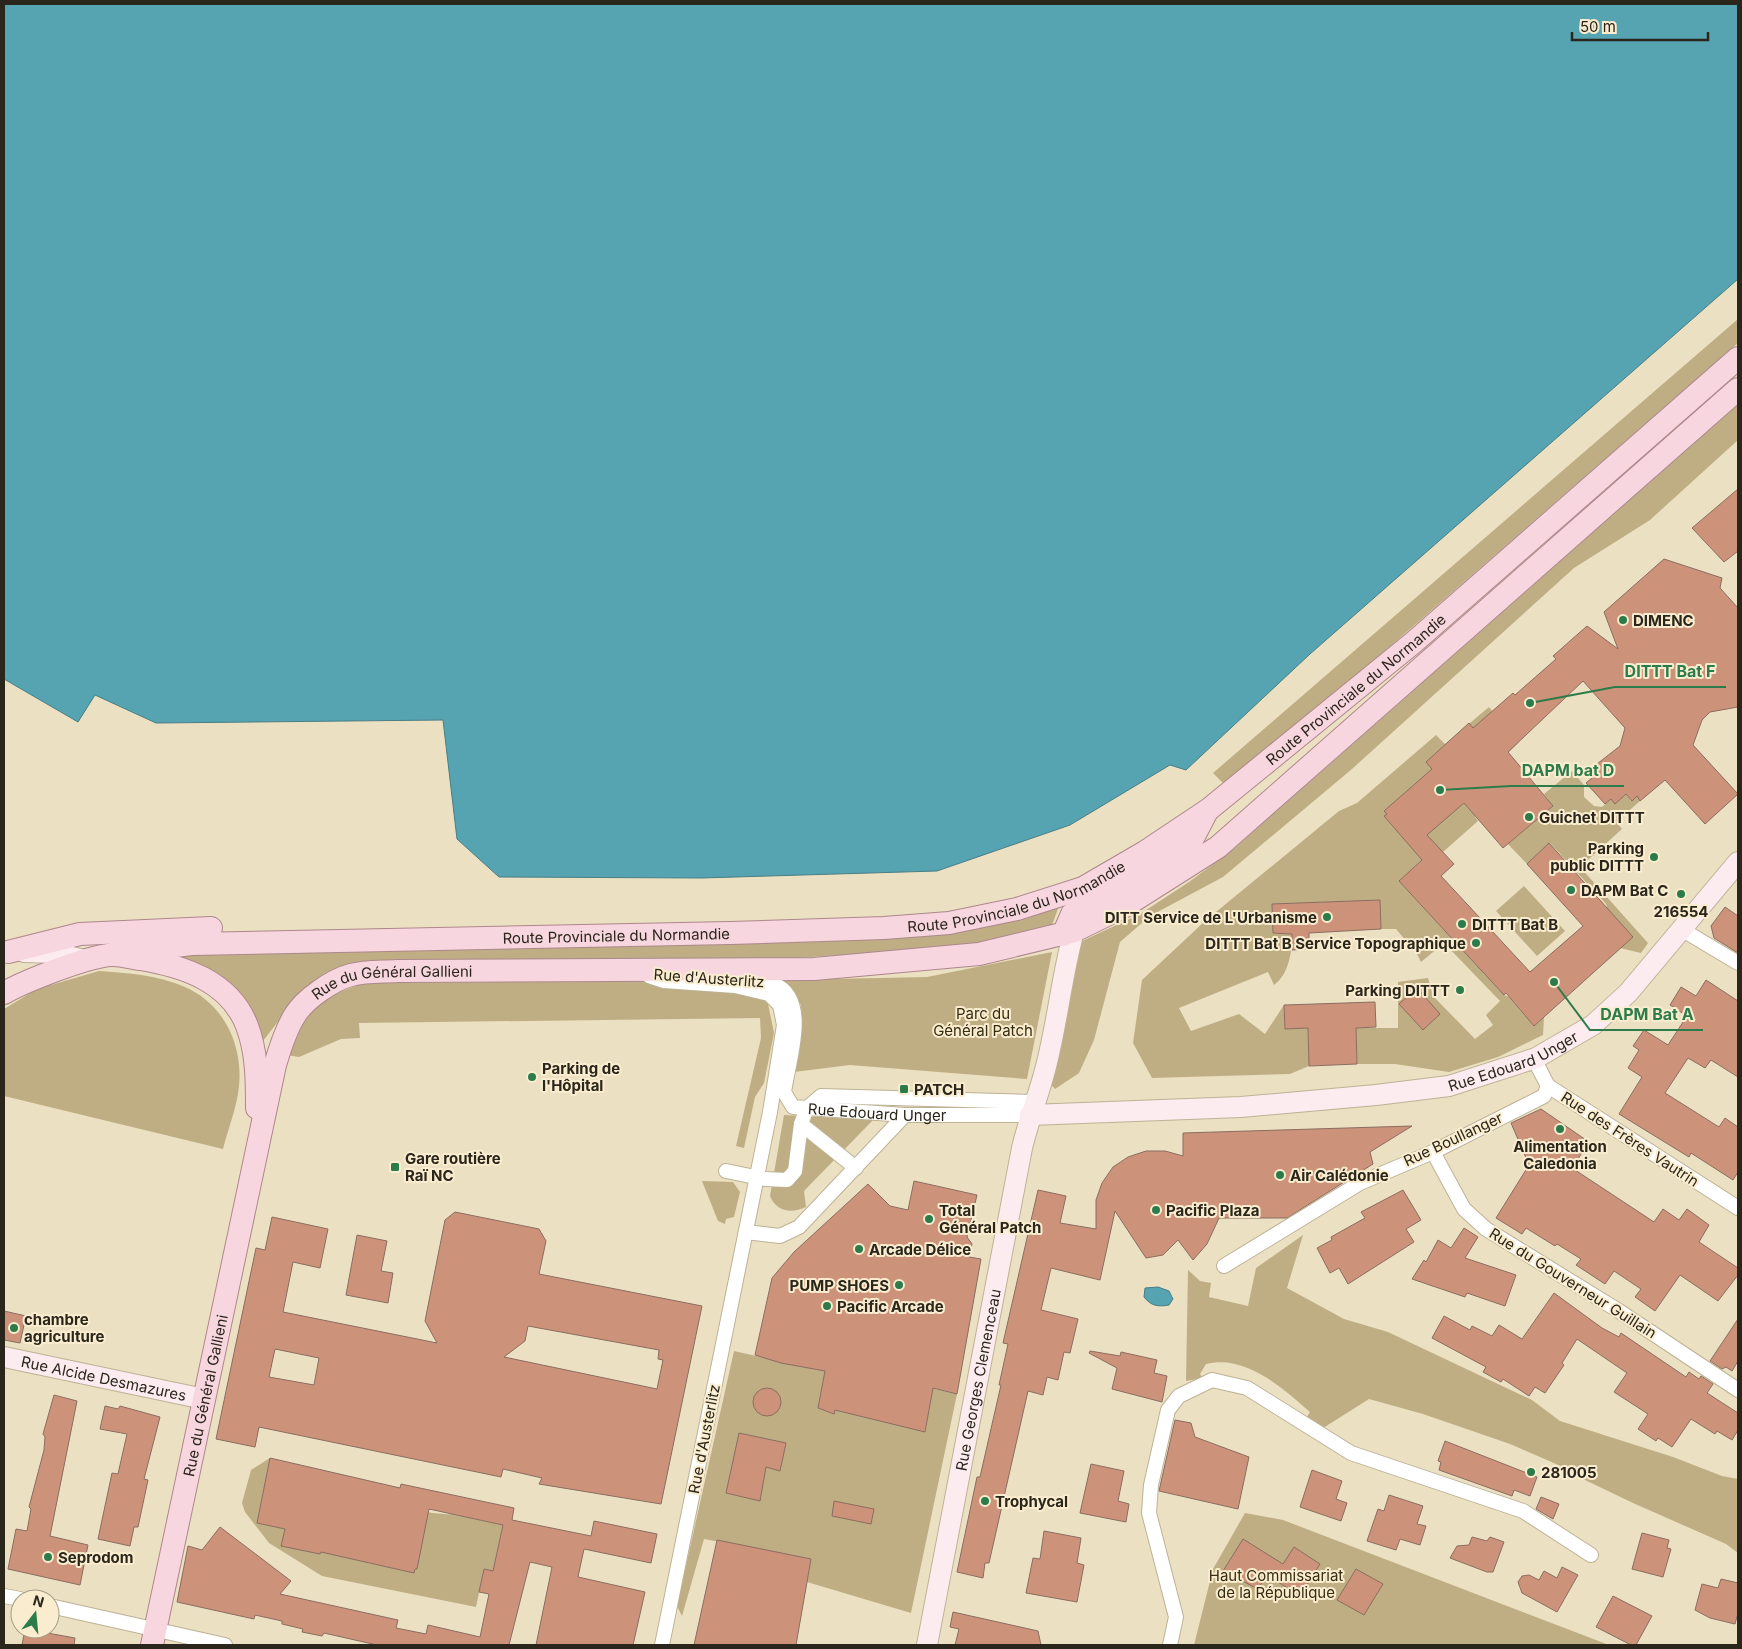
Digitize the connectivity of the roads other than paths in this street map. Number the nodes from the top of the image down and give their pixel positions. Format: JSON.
{"nodes":[{"id":1,"x":1738,"y":358,"type":"edge"},
{"id":2,"x":1738,"y":389,"type":"edge"},
{"id":3,"x":1208,"y":810,"type":"junction"},
{"id":4,"x":1738,"y":862,"type":"edge"},
{"id":5,"x":1681,"y":929,"type":"junction"},
{"id":6,"x":1069,"y":933,"type":"junction"},
{"id":7,"x":515,"y":936,"type":"junction"},
{"id":8,"x":6,"y":952,"type":"edge"},
{"id":9,"x":112,"y":954,"type":"junction"},
{"id":10,"x":84,"y":960,"type":"junction"},
{"id":11,"x":1738,"y":963,"type":"edge"},
{"id":12,"x":636,"y":972,"type":"junction"},
{"id":13,"x":4,"y":994,"type":"edge"},
{"id":14,"x":1534,"y":1059,"type":"junction"},
{"id":15,"x":1548,"y":1086,"type":"junction"},
{"id":16,"x":807,"y":1108,"type":"junction"},
{"id":17,"x":1032,"y":1109,"type":"junction"},
{"id":18,"x":905,"y":1115,"type":"junction"},
{"id":19,"x":801,"y":1124,"type":"junction"},
{"id":20,"x":256,"y":1147,"type":"junction"},
{"id":21,"x":1433,"y":1152,"type":"junction"},
{"id":22,"x":856,"y":1168,"type":"junction"},
{"id":23,"x":726,"y":1172,"type":"dead end"},
{"id":24,"x":757,"y":1177,"type":"junction"},
{"id":25,"x":1738,"y":1208,"type":"edge"},
{"id":26,"x":746,"y":1232,"type":"junction"},
{"id":27,"x":1224,"y":1266,"type":"dead end"},
{"id":28,"x":4,"y":1357,"type":"edge"},
{"id":29,"x":1738,"y":1390,"type":"edge"},
{"id":30,"x":204,"y":1399,"type":"junction"},
{"id":31,"x":1591,"y":1554,"type":"dead end"},
{"id":32,"x":60,"y":1609,"type":"edge"},
{"id":33,"x":154,"y":1637,"type":"edge"},
{"id":34,"x":225,"y":1645,"type":"edge"},
{"id":35,"x":662,"y":1645,"type":"edge"},
{"id":36,"x":927,"y":1645,"type":"edge"},
{"id":37,"x":1170,"y":1645,"type":"edge"}],
"edges":[{"from":1,"to":3,"type":"main road","name":"Route Provinciale du Normandie"},
{"from":2,"to":6,"type":"main road","name":"Route Provinciale du Normandie"},
{"from":3,"to":6,"type":"main road"},
{"from":3,"to":7,"type":"main road","name":"Route Provinciale du Normandie"},
{"from":4,"to":5,"type":"street","name":"Rue Edouard Unger"},
{"from":5,"to":11,"type":"street"},
{"from":5,"to":14,"type":"street","name":"Rue Edouard Unger"},
{"from":6,"to":12,"type":"main road","name":"Route Provinciale du Normandie"},
{"from":6,"to":17,"type":"street","name":"Rue Georges Clemenceau"},
{"from":7,"to":8,"type":"main road"},
{"from":7,"to":9,"type":"main road","name":"Route Provinciale du Normandie"},
{"from":8,"to":10,"type":"street"},
{"from":9,"to":10,"type":"main road","name":"Rue du Général Gallieni"},
{"from":9,"to":20,"type":"main road","name":"Rue du Général Gallieni"},
{"from":10,"to":13,"type":"main road","name":"Rue du Général Gallieni"},
{"from":12,"to":16,"type":"street","name":"Rue d'Austerlitz"},
{"from":12,"to":20,"type":"main road","name":"Rue du Général Gallieni"},
{"from":12,"to":24,"type":"street","name":"Rue d'Austerlitz"},
{"from":14,"to":15,"type":"street","name":"Rue des Frères Vautrin"},
{"from":14,"to":17,"type":"street","name":"Rue Edouard Unger"},
{"from":15,"to":21,"type":"street","name":"Rue Boullanger"},
{"from":15,"to":25,"type":"street","name":"Rue des Frères Vautrin"},
{"from":16,"to":17,"type":"street","name":"Rue Edouard Unger"},
{"from":16,"to":18,"type":"street","name":"Rue Edouard Unger"},
{"from":16,"to":19,"type":"street"},
{"from":17,"to":18,"type":"street","name":"Rue Edouard Unger"},
{"from":17,"to":36,"type":"street","name":"Rue Georges Clemenceau"},
{"from":18,"to":22,"type":"street"},
{"from":19,"to":22,"type":"street"},
{"from":19,"to":24,"type":"street"},
{"from":20,"to":30,"type":"main road","name":"Rue du Général Gallieni"},
{"from":21,"to":27,"type":"street","name":"Rue Boullanger"},
{"from":21,"to":29,"type":"street","name":"Rue du Gouverneur Guillain"},
{"from":22,"to":26,"type":"street"},
{"from":23,"to":24,"type":"street"},
{"from":24,"to":26,"type":"street","name":"Rue d'Austerlitz"},
{"from":26,"to":35,"type":"street","name":"Rue d'Austerlitz"},
{"from":28,"to":30,"type":"street","name":"Rue Alcide Desmazures"},
{"from":30,"to":33,"type":"main road","name":"Rue du Général Gallieni"},
{"from":31,"to":37,"type":"street"},
{"from":32,"to":33,"type":"street"},
{"from":33,"to":34,"type":"street"}]}
